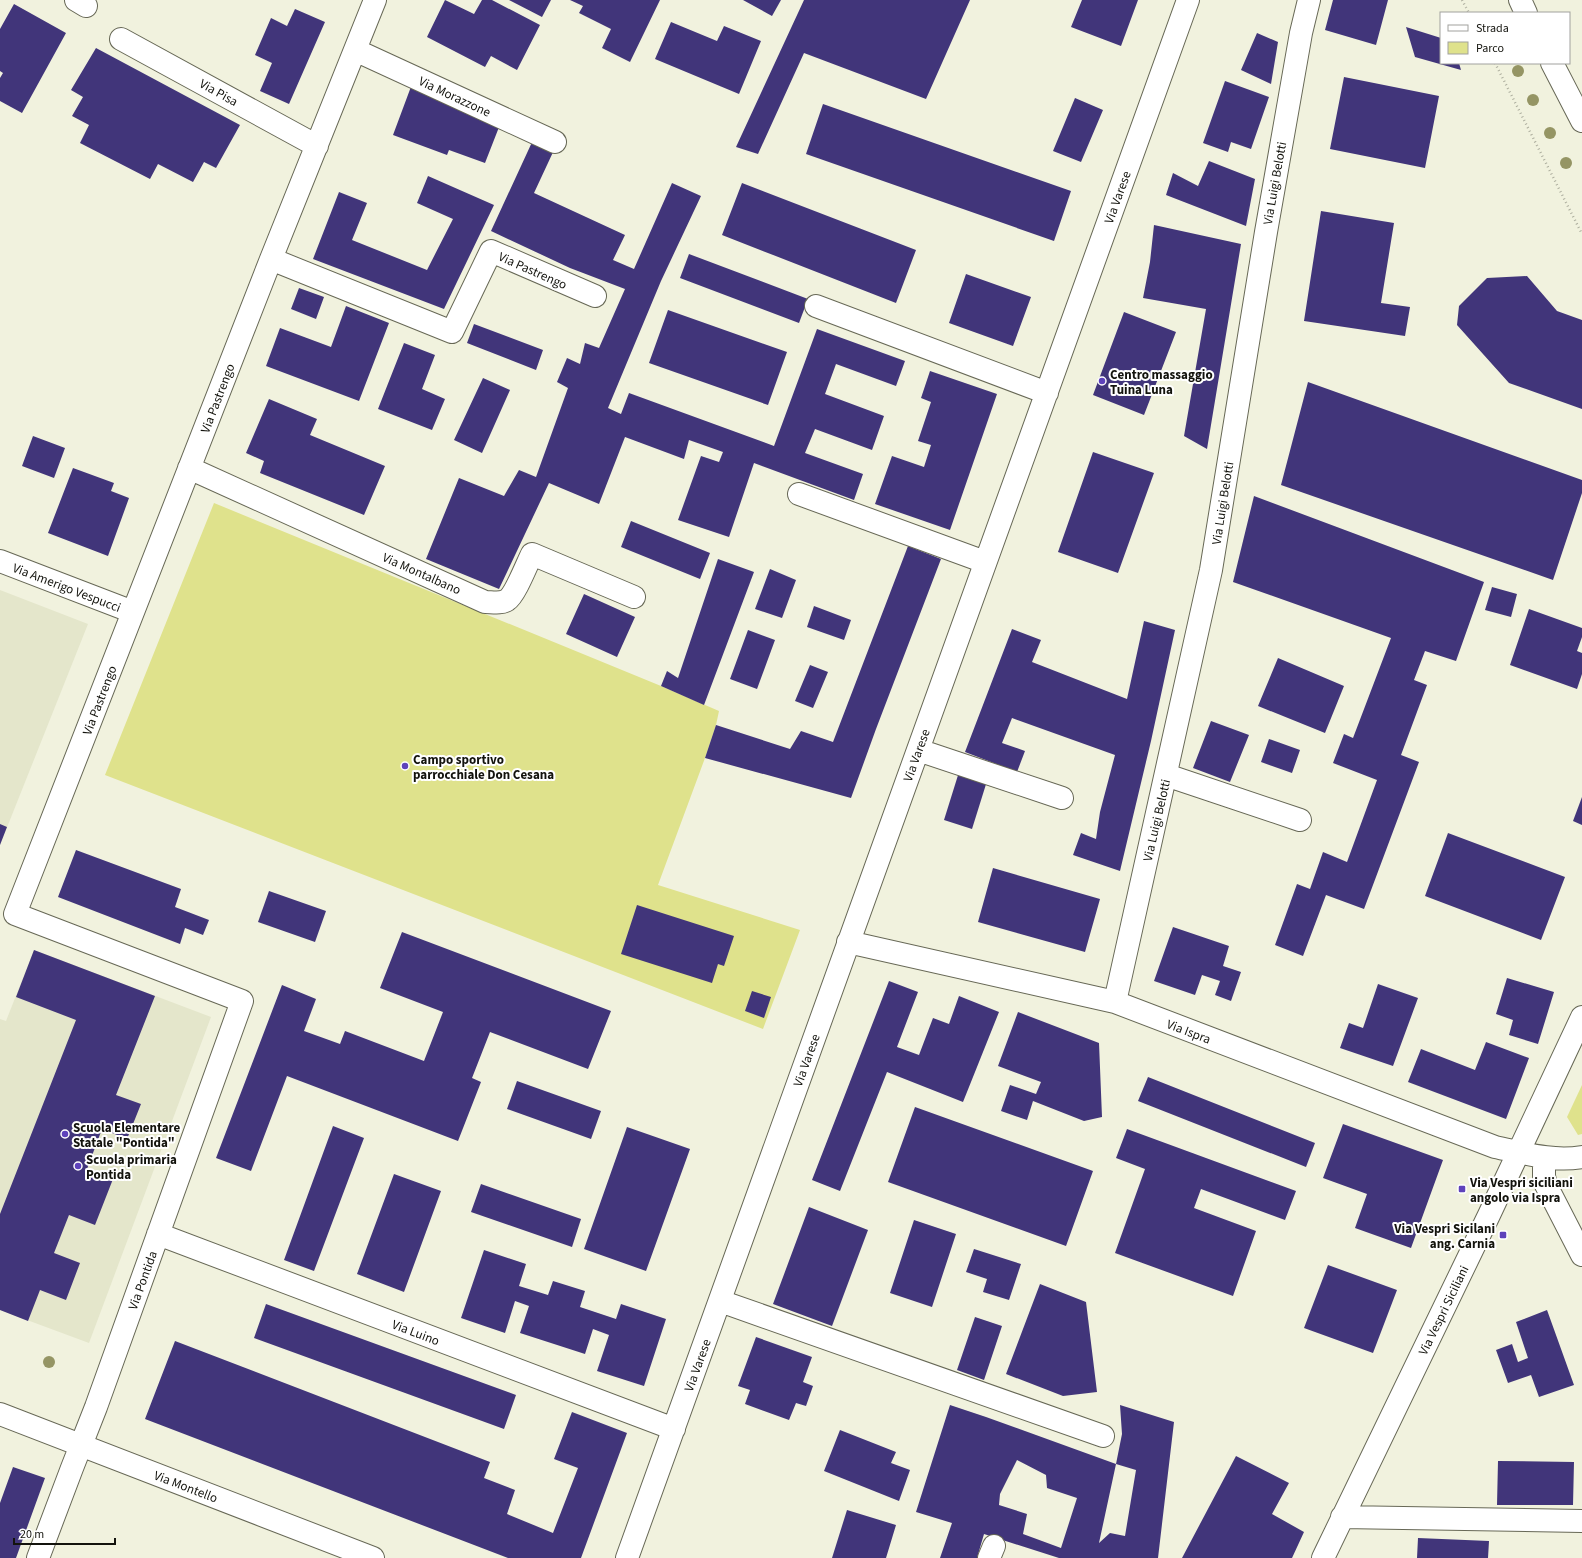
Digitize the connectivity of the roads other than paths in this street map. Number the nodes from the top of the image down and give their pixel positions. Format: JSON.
{"nodes":[{"id":1,"x":375,"y":0,"type":"edge"},
{"id":2,"x":1188,"y":0,"type":"edge"},
{"id":3,"x":1309,"y":0,"type":"edge"},
{"id":4,"x":122,"y":39,"type":"dead end"},
{"id":5,"x":355,"y":50,"type":"junction"},
{"id":6,"x":1553,"y":64,"type":"edge"},
{"id":7,"x":1582,"y":121,"type":"edge"},
{"id":8,"x":555,"y":142,"type":"dead end"},
{"id":9,"x":317,"y":146,"type":"junction"},
{"id":10,"x":271,"y":259,"type":"junction"},
{"id":11,"x":595,"y":296,"type":"dead end"},
{"id":12,"x":816,"y":306,"type":"dead end"},
{"id":13,"x":1046,"y":393,"type":"junction"},
{"id":14,"x":189,"y":468,"type":"junction"},
{"id":15,"x":799,"y":494,"type":"dead end"},
{"id":16,"x":0,"y":561,"type":"edge"},
{"id":17,"x":985,"y":562,"type":"junction"},
{"id":18,"x":634,"y":598,"type":"dead end"},
{"id":19,"x":133,"y":612,"type":"junction"},
{"id":20,"x":918,"y":750,"type":"junction"},
{"id":21,"x":1166,"y":775,"type":"junction"},
{"id":22,"x":1062,"y":798,"type":"dead end"},
{"id":23,"x":1300,"y":820,"type":"dead end"},
{"id":24,"x":848,"y":942,"type":"junction"},
{"id":25,"x":242,"y":1001,"type":"joint"},
{"id":26,"x":1115,"y":1002,"type":"junction"},
{"id":27,"x":1582,"y":1017,"type":"edge"},
{"id":28,"x":1519,"y":1152,"type":"junction"},
{"id":29,"x":1544,"y":1157,"type":"junction"},
{"id":30,"x":1582,"y":1157,"type":"edge"},
{"id":31,"x":158,"y":1234,"type":"junction"},
{"id":32,"x":1582,"y":1255,"type":"edge"},
{"id":33,"x":720,"y":1301,"type":"junction"},
{"id":34,"x":0,"y":1414,"type":"edge"},
{"id":35,"x":674,"y":1429,"type":"junction"},
{"id":36,"x":1103,"y":1436,"type":"dead end"},
{"id":37,"x":81,"y":1445,"type":"junction"},
{"id":38,"x":1342,"y":1517,"type":"junction"},
{"id":39,"x":1582,"y":1521,"type":"edge"},
{"id":40,"x":38,"y":1558,"type":"edge"},
{"id":41,"x":373,"y":1558,"type":"edge"},
{"id":42,"x":627,"y":1558,"type":"edge"},
{"id":43,"x":1323,"y":1558,"type":"edge"}],
"edges":[{"from":1,"to":5,"type":"street","name":"Via Pastrengo"},
{"from":2,"to":13,"type":"street","name":"Via Varese"},
{"from":3,"to":21,"type":"street","name":"Via Luigi Belotti"},
{"from":4,"to":9,"type":"street","name":"Via Pisa"},
{"from":5,"to":8,"type":"street","name":"Via Morazzone"},
{"from":5,"to":9,"type":"street","name":"Via Pastrengo"},
{"from":6,"to":7,"type":"street"},
{"from":9,"to":10,"type":"street","name":"Via Pastrengo"},
{"from":10,"to":11,"type":"street","name":"Via Pastrengo"},
{"from":10,"to":14,"type":"street","name":"Via Pastrengo"},
{"from":12,"to":13,"type":"street"},
{"from":13,"to":17,"type":"street","name":"Via Varese"},
{"from":14,"to":18,"type":"street","name":"Via Montalbano"},
{"from":14,"to":19,"type":"street","name":"Via Pastrengo"},
{"from":15,"to":17,"type":"street"},
{"from":16,"to":19,"type":"street","name":"Via Amerigo Vespucci"},
{"from":17,"to":20,"type":"street","name":"Via Varese"},
{"from":19,"to":25,"type":"street","name":"Via Pastrengo"},
{"from":20,"to":22,"type":"street"},
{"from":20,"to":24,"type":"street","name":"Via Varese"},
{"from":21,"to":23,"type":"street"},
{"from":21,"to":26,"type":"street","name":"Via Luigi Belotti"},
{"from":24,"to":26,"type":"street","name":"Via Ispra"},
{"from":24,"to":33,"type":"street","name":"Via Varese"},
{"from":25,"to":31,"type":"street","name":"Via Pontida"},
{"from":26,"to":28,"type":"street","name":"Via Ispra"},
{"from":27,"to":28,"type":"street","name":"Via Vespri Siciliani"},
{"from":28,"to":29,"type":"street","name":"Via Ispra"},
{"from":28,"to":38,"type":"street","name":"Via Vespri Siciliani"},
{"from":29,"to":30,"type":"street","name":"Via Ispra"},
{"from":29,"to":32,"type":"street"},
{"from":31,"to":35,"type":"street","name":"Via Luino"},
{"from":31,"to":37,"type":"street","name":"Via Pontida"},
{"from":33,"to":35,"type":"street","name":"Via Varese"},
{"from":33,"to":36,"type":"street"},
{"from":34,"to":37,"type":"street","name":"Via Montello"},
{"from":35,"to":42,"type":"street","name":"Via Varese"},
{"from":37,"to":40,"type":"street","name":"Via Pontida"},
{"from":37,"to":41,"type":"street","name":"Via Montello"},
{"from":38,"to":39,"type":"street"},
{"from":38,"to":43,"type":"street","name":"Via Vespri Siciliani"}]}
